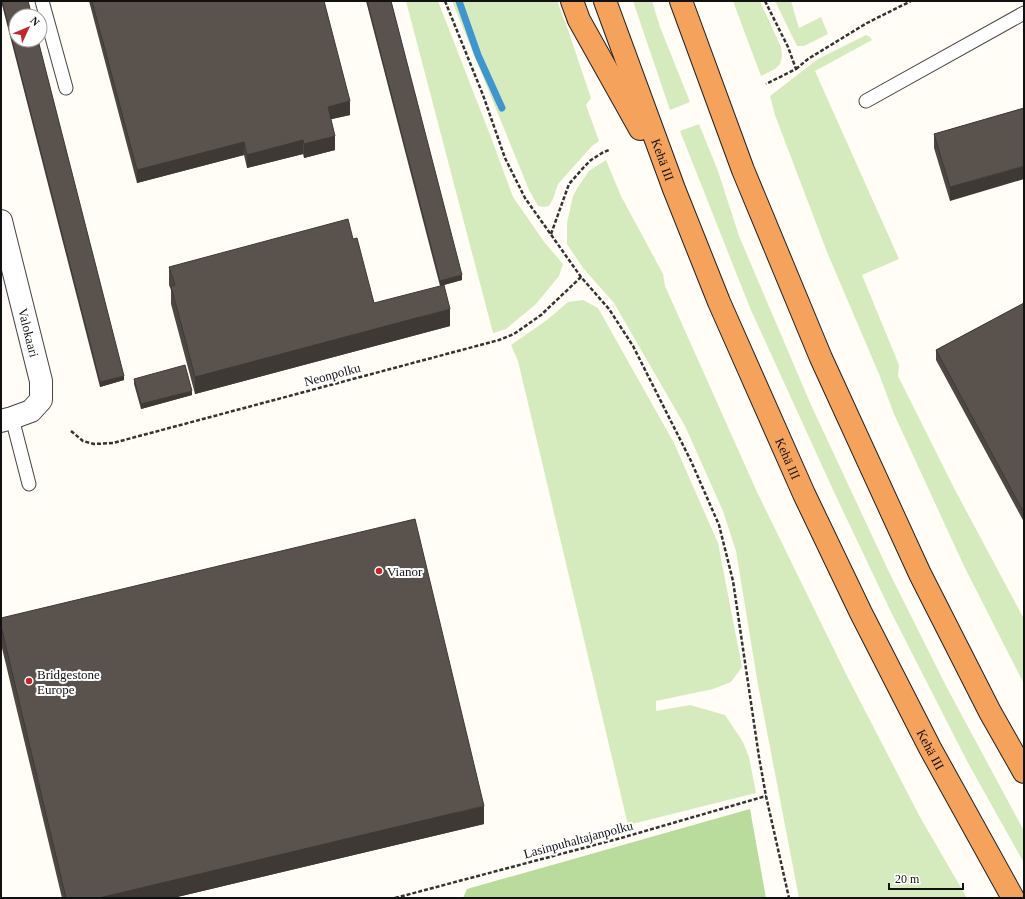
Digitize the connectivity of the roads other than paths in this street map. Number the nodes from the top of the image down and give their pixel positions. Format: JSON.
{"nodes":[{"id":1,"x":42,"y":1,"type":"edge"},
{"id":2,"x":572,"y":1,"type":"edge"},
{"id":3,"x":605,"y":1,"type":"edge"},
{"id":4,"x":681,"y":1,"type":"edge"},
{"id":5,"x":1024,"y":13,"type":"edge"},
{"id":6,"x":66,"y":88,"type":"dead end"},
{"id":7,"x":866,"y":101,"type":"dead end"},
{"id":8,"x":674,"y":189,"type":"junction"},
{"id":9,"x":1,"y":221,"type":"edge"},
{"id":10,"x":6,"y":419,"type":"edge"},
{"id":11,"x":29,"y":484,"type":"dead end"},
{"id":12,"x":990,"y":712,"type":"junction"},
{"id":13,"x":1024,"y":760,"type":"edge"},
{"id":14,"x":1024,"y":772,"type":"edge"},
{"id":15,"x":1013,"y":898,"type":"edge"}],
"edges":[{"from":1,"to":6,"type":"lane"},
{"from":2,"to":8,"type":"highway"},
{"from":3,"to":8,"type":"highway","name":"Kehä III"},
{"from":4,"to":12,"type":"highway"},
{"from":5,"to":7,"type":"lane"},
{"from":8,"to":15,"type":"highway","name":"Kehä III"},
{"from":9,"to":10,"type":"street","name":"Valokaari"},
{"from":10,"to":11,"type":"lane"},
{"from":12,"to":13,"type":"highway"},
{"from":12,"to":14,"type":"highway"}]}
